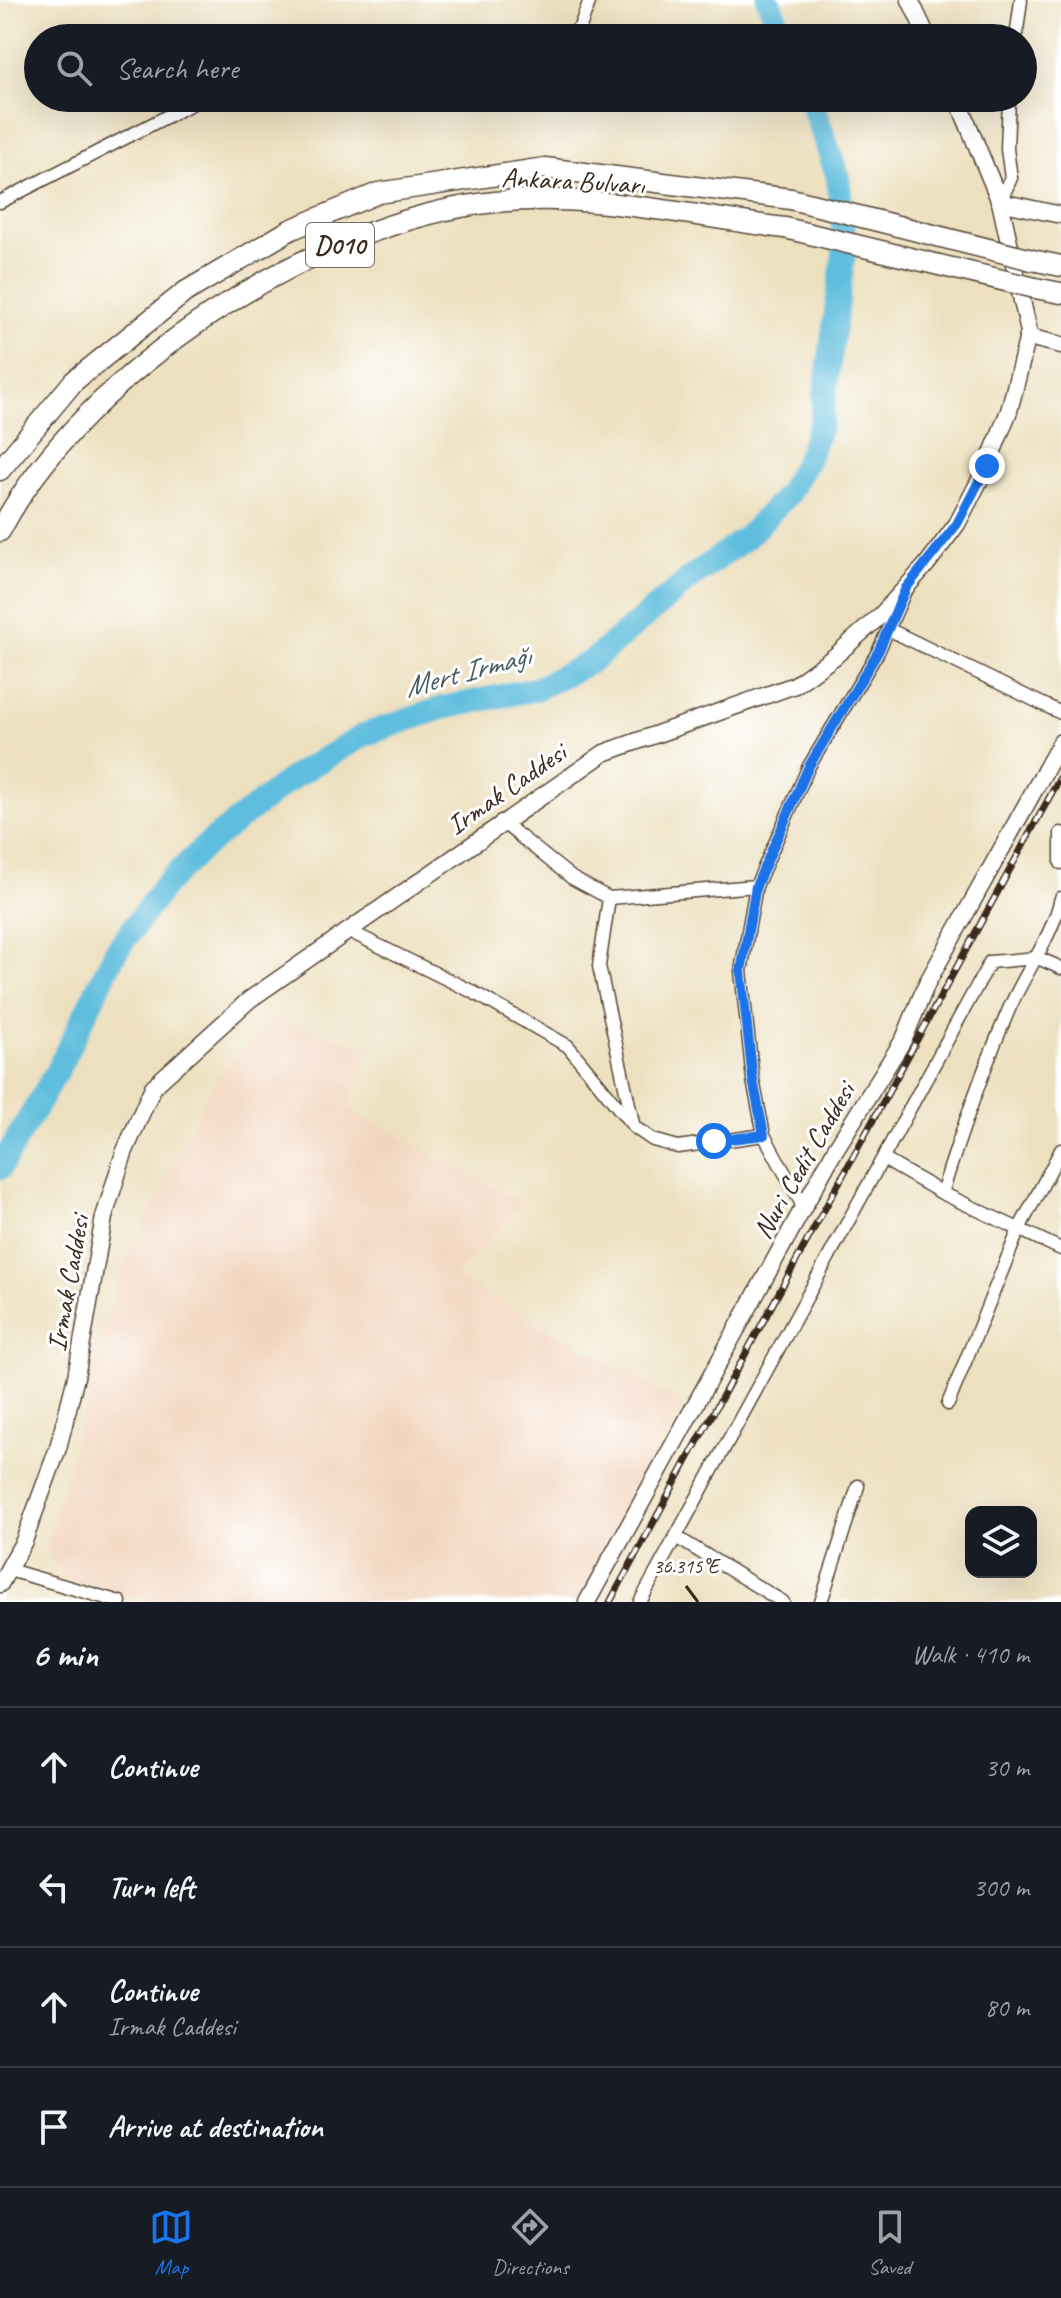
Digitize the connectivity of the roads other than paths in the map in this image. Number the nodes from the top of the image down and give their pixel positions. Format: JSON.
{"nodes":[{"id":1,"x":590,"y":0,"type":"edge"},
{"id":2,"x":910,"y":0,"type":"edge"},
{"id":3,"x":1021,"y":0,"type":"edge"},
{"id":4,"x":581,"y":24,"type":"edge"},
{"id":5,"x":921,"y":24,"type":"edge"},
{"id":6,"x":1018,"y":24,"type":"edge"},
{"id":7,"x":176,"y":112,"type":"edge"},
{"id":8,"x":963,"y":112,"type":"edge"},
{"id":9,"x":1008,"y":112,"type":"edge"},
{"id":10,"x":0,"y":202,"type":"edge"},
{"id":11,"x":1000,"y":202,"type":"junction"},
{"id":12,"x":1061,"y":215,"type":"edge"},
{"id":13,"x":1061,"y":266,"type":"edge"},
{"id":14,"x":1061,"y":293,"type":"edge"},
{"id":15,"x":1028,"y":337,"type":"junction"},
{"id":16,"x":1061,"y":345,"type":"edge"},
{"id":17,"x":0,"y":470,"type":"edge"},
{"id":18,"x":0,"y":531,"type":"edge"},
{"id":19,"x":906,"y":588,"type":"junction"},
{"id":20,"x":888,"y":629,"type":"junction"},
{"id":21,"x":1061,"y":713,"type":"edge"},
{"id":22,"x":1061,"y":742,"type":"edge"},
{"id":23,"x":501,"y":821,"type":"junction"},
{"id":24,"x":1061,"y":833,"type":"edge"},
{"id":25,"x":1061,"y":863,"type":"edge"},
{"id":26,"x":756,"y":886,"type":"junction"},
{"id":27,"x":609,"y":898,"type":"junction"},
{"id":28,"x":1061,"y":898,"type":"edge"},
{"id":29,"x":349,"y":931,"type":"junction"},
{"id":30,"x":1038,"y":958,"type":"junction"},
{"id":31,"x":1061,"y":968,"type":"edge"},
{"id":32,"x":634,"y":1127,"type":"junction"},
{"id":33,"x":764,"y":1135,"type":"junction"},
{"id":34,"x":1061,"y":1150,"type":"edge"},
{"id":35,"x":885,"y":1160,"type":"junction"},
{"id":36,"x":942,"y":1193,"type":"junction"},
{"id":37,"x":804,"y":1208,"type":"junction"},
{"id":38,"x":1019,"y":1229,"type":"junction"},
{"id":39,"x":1061,"y":1249,"type":"edge"},
{"id":40,"x":948,"y":1404,"type":"dead end"},
{"id":41,"x":858,"y":1486,"type":"dead end"},
{"id":42,"x":676,"y":1537,"type":"junction"},
{"id":43,"x":5,"y":1577,"type":"edge"},
{"id":44,"x":120,"y":1602,"type":"edge"},
{"id":45,"x":587,"y":1602,"type":"edge"},
{"id":46,"x":640,"y":1602,"type":"edge"},
{"id":47,"x":783,"y":1602,"type":"edge"},
{"id":48,"x":821,"y":1602,"type":"edge"}],
"edges":[{"from":1,"to":4,"type":"street"},
{"from":2,"to":5,"type":"street"},
{"from":3,"to":6,"type":"street"},
{"from":7,"to":10,"type":"street"},
{"from":8,"to":11,"type":"street","name":"Irmak Caddesi"},
{"from":9,"to":11,"type":"street"},
{"from":11,"to":12,"type":"street"},
{"from":11,"to":15,"type":"street","name":"Irmak Caddesi"},
{"from":13,"to":17,"type":"highway","name":"Ankara Bulvarı","number":"D010","bridge":true},
{"from":14,"to":18,"type":"highway","name":"Ankara Bulvarı","number":"D010","bridge":true},
{"from":15,"to":16,"type":"street"},
{"from":15,"to":19,"type":"street","name":"Irmak Caddesi"},
{"from":19,"to":20,"type":"street"},
{"from":19,"to":23,"type":"street","name":"Irmak Caddesi"},
{"from":20,"to":21,"type":"street"},
{"from":20,"to":26,"type":"street"},
{"from":22,"to":37,"type":"street","name":"Nuri Cedit Caddesi"},
{"from":23,"to":27,"type":"street"},
{"from":23,"to":29,"type":"street","name":"Irmak Caddesi"},
{"from":24,"to":25,"type":"street"},
{"from":26,"to":27,"type":"street"},
{"from":26,"to":33,"type":"street"},
{"from":27,"to":32,"type":"street"},
{"from":28,"to":30,"type":"street"},
{"from":29,"to":32,"type":"street"},
{"from":29,"to":43,"type":"street","name":"Irmak Caddesi"},
{"from":30,"to":31,"type":"street"},
{"from":30,"to":35,"type":"street"},
{"from":30,"to":36,"type":"street"},
{"from":32,"to":33,"type":"street"},
{"from":33,"to":37,"type":"street"},
{"from":34,"to":38,"type":"street"},
{"from":35,"to":36,"type":"street"},
{"from":35,"to":42,"type":"street"},
{"from":36,"to":38,"type":"street"},
{"from":37,"to":45,"type":"street","name":"Nuri Cedit Caddesi"},
{"from":38,"to":39,"type":"street"},
{"from":38,"to":40,"type":"street"},
{"from":41,"to":48,"type":"street"},
{"from":42,"to":46,"type":"street"},
{"from":42,"to":47,"type":"street"},
{"from":43,"to":44,"type":"street"}]}
